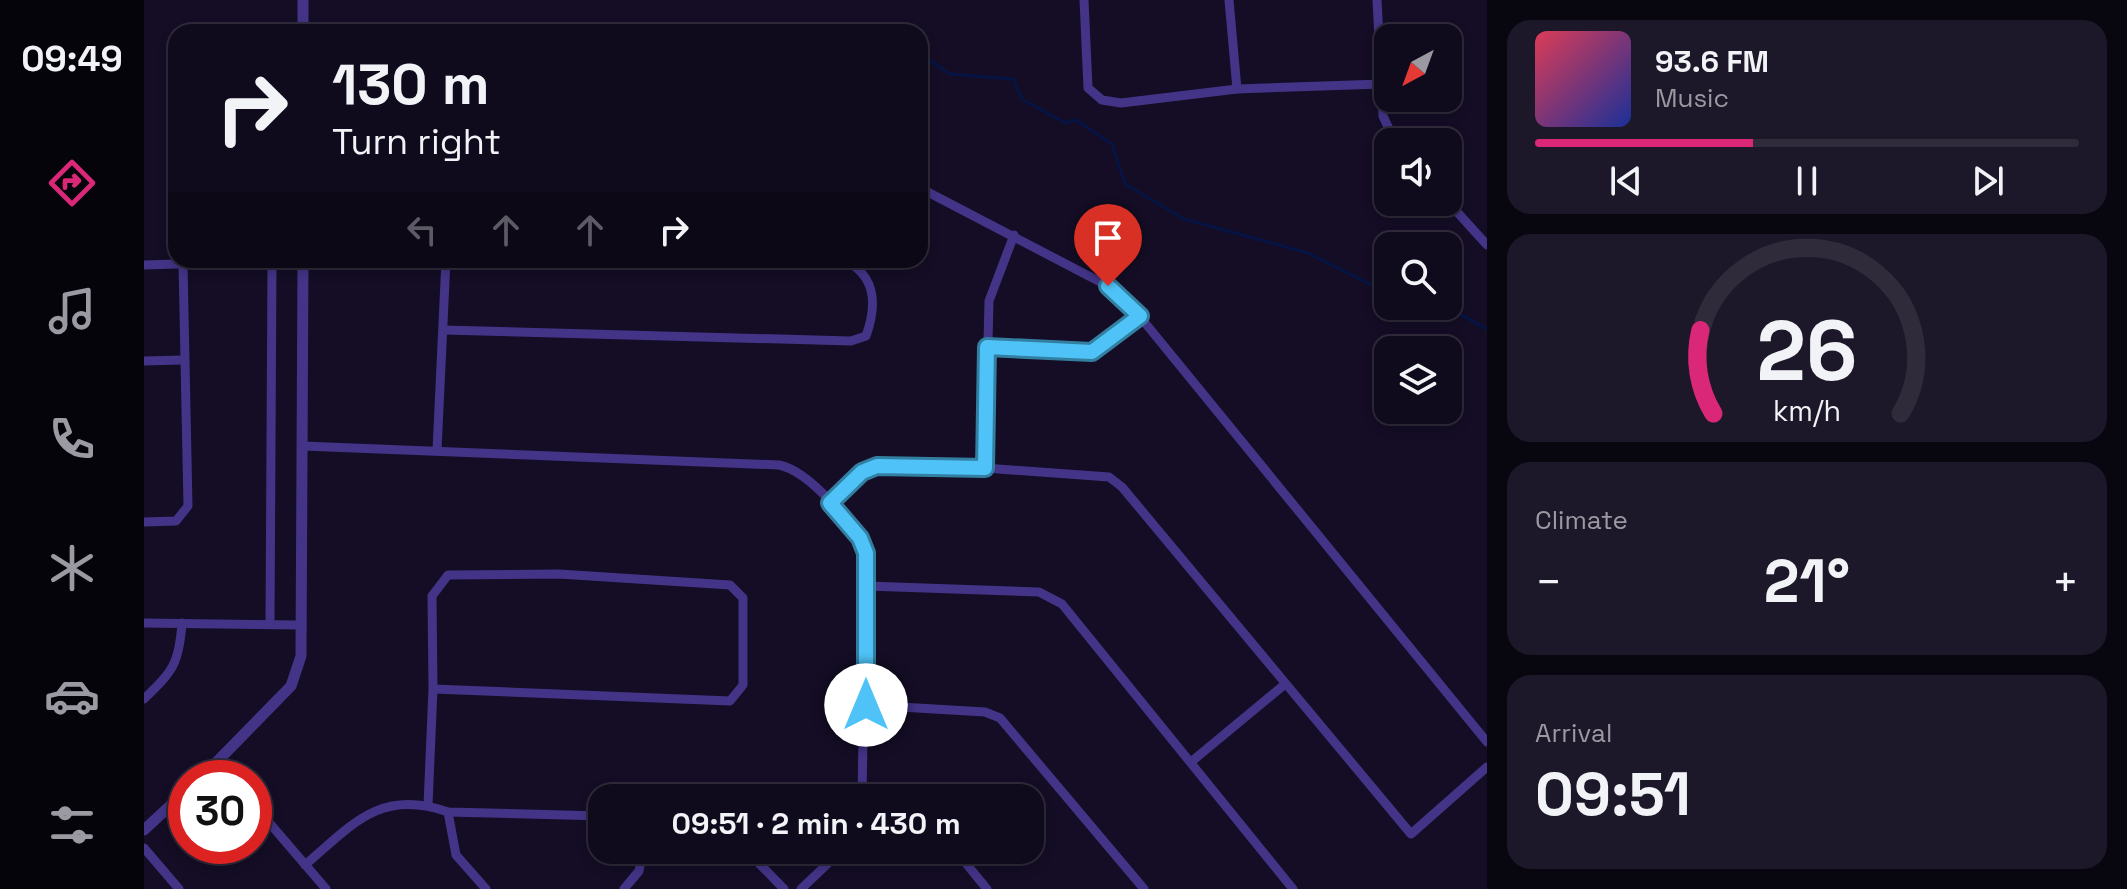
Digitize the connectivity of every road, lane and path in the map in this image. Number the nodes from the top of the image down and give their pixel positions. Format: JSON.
{"nodes":[{"id":1,"x":303,"y":0,"type":"edge"},
{"id":2,"x":1084,"y":0,"type":"edge"},
{"id":3,"x":1229,"y":0,"type":"edge"},
{"id":4,"x":1377,"y":0,"type":"edge"},
{"id":5,"x":303,"y":24,"type":"edge"},
{"id":6,"x":1378,"y":24,"type":"edge"},
{"id":7,"x":1374,"y":84,"type":"edge"},
{"id":8,"x":1237,"y":89,"type":"junction"},
{"id":9,"x":928,"y":192,"type":"edge"},
{"id":10,"x":1461,"y":216,"type":"edge"},
{"id":11,"x":1014,"y":235,"type":"junction"},
{"id":12,"x":1487,"y":245,"type":"edge"},
{"id":13,"x":168,"y":264,"type":"edge"},
{"id":14,"x":144,"y":265,"type":"edge"},
{"id":15,"x":183,"y":268,"type":"edge"},
{"id":16,"x":272,"y":268,"type":"edge"},
{"id":17,"x":302,"y":268,"type":"edge"},
{"id":18,"x":446,"y":268,"type":"edge"},
{"id":19,"x":858,"y":268,"type":"edge"},
{"id":20,"x":1140,"y":316,"type":"junction"},
{"id":21,"x":444,"y":330,"type":"junction"},
{"id":22,"x":987,"y":347,"type":"junction"},
{"id":23,"x":182,"y":360,"type":"junction"},
{"id":24,"x":144,"y":361,"type":"edge"},
{"id":25,"x":303,"y":446,"type":"junction"},
{"id":26,"x":437,"y":450,"type":"junction"},
{"id":27,"x":985,"y":468,"type":"junction"},
{"id":28,"x":830,"y":503,"type":"junction"},
{"id":29,"x":144,"y":522,"type":"edge"},
{"id":30,"x":867,"y":586,"type":"junction"},
{"id":31,"x":144,"y":623,"type":"edge"},
{"id":32,"x":182,"y":623,"type":"junction"},
{"id":33,"x":270,"y":623,"type":"junction"},
{"id":34,"x":302,"y":625,"type":"junction"},
{"id":35,"x":1284,"y":685,"type":"junction"},
{"id":36,"x":433,"y":689,"type":"junction"},
{"id":37,"x":144,"y":699,"type":"edge"},
{"id":38,"x":866,"y":705,"type":"junction"},
{"id":39,"x":1487,"y":742,"type":"edge"},
{"id":40,"x":219,"y":760,"type":"edge"},
{"id":41,"x":1191,"y":762,"type":"junction"},
{"id":42,"x":1487,"y":767,"type":"edge"},
{"id":43,"x":863,"y":784,"type":"edge"},
{"id":44,"x":428,"y":805,"type":"junction"},
{"id":45,"x":168,"y":808,"type":"edge"},
{"id":46,"x":448,"y":812,"type":"junction"},
{"id":47,"x":588,"y":816,"type":"edge"},
{"id":48,"x":272,"y":826,"type":"edge"},
{"id":49,"x":144,"y":830,"type":"edge"},
{"id":50,"x":144,"y":848,"type":"edge"},
{"id":51,"x":640,"y":864,"type":"edge"},
{"id":52,"x":760,"y":864,"type":"edge"},
{"id":53,"x":827,"y":864,"type":"edge"},
{"id":54,"x":966,"y":864,"type":"edge"},
{"id":55,"x":305,"y":865,"type":"junction"},
{"id":56,"x":179,"y":889,"type":"edge"},
{"id":57,"x":326,"y":889,"type":"edge"},
{"id":58,"x":486,"y":889,"type":"edge"},
{"id":59,"x":624,"y":889,"type":"edge"},
{"id":60,"x":784,"y":889,"type":"edge"},
{"id":61,"x":801,"y":889,"type":"edge"},
{"id":62,"x":987,"y":889,"type":"edge"},
{"id":63,"x":1144,"y":889,"type":"edge"},
{"id":64,"x":1293,"y":889,"type":"edge"}],
"edges":[{"from":1,"to":5,"type":"street"},
{"from":2,"to":8,"type":"street"},
{"from":3,"to":8,"type":"street"},
{"from":4,"to":6,"type":"street"},
{"from":7,"to":8,"type":"street"},
{"from":9,"to":11,"type":"street"},
{"from":10,"to":12,"type":"street"},
{"from":11,"to":20,"type":"street"},
{"from":11,"to":22,"type":"street"},
{"from":13,"to":14,"type":"street"},
{"from":15,"to":23,"type":"street"},
{"from":16,"to":33,"type":"street"},
{"from":17,"to":25,"type":"street"},
{"from":18,"to":21,"type":"street"},
{"from":19,"to":21,"type":"street"},
{"from":20,"to":22,"type":"street"},
{"from":20,"to":39,"type":"street"},
{"from":21,"to":26,"type":"street"},
{"from":22,"to":27,"type":"street"},
{"from":23,"to":24,"type":"street"},
{"from":23,"to":29,"type":"street"},
{"from":25,"to":26,"type":"street"},
{"from":25,"to":34,"type":"street"},
{"from":26,"to":28,"type":"street"},
{"from":27,"to":28,"type":"street"},
{"from":27,"to":35,"type":"street"},
{"from":28,"to":30,"type":"street"},
{"from":30,"to":38,"type":"street"},
{"from":30,"to":41,"type":"street"},
{"from":31,"to":32,"type":"street"},
{"from":32,"to":33,"type":"street"},
{"from":32,"to":37,"type":"street"},
{"from":33,"to":34,"type":"street"},
{"from":34,"to":40,"type":"street"},
{"from":35,"to":41,"type":"street"},
{"from":35,"to":42,"type":"street"},
{"from":36,"to":36,"type":"street"},
{"from":36,"to":44,"type":"street"},
{"from":38,"to":43,"type":"street"},
{"from":38,"to":63,"type":"street"},
{"from":41,"to":64,"type":"street"},
{"from":44,"to":46,"type":"street"},
{"from":44,"to":55,"type":"street"},
{"from":45,"to":49,"type":"street"},
{"from":46,"to":47,"type":"street"},
{"from":46,"to":58,"type":"street"},
{"from":48,"to":55,"type":"street"},
{"from":50,"to":56,"type":"street"},
{"from":51,"to":59,"type":"street"},
{"from":52,"to":60,"type":"street"},
{"from":53,"to":61,"type":"street"},
{"from":54,"to":62,"type":"street"},
{"from":55,"to":57,"type":"street"}]}
